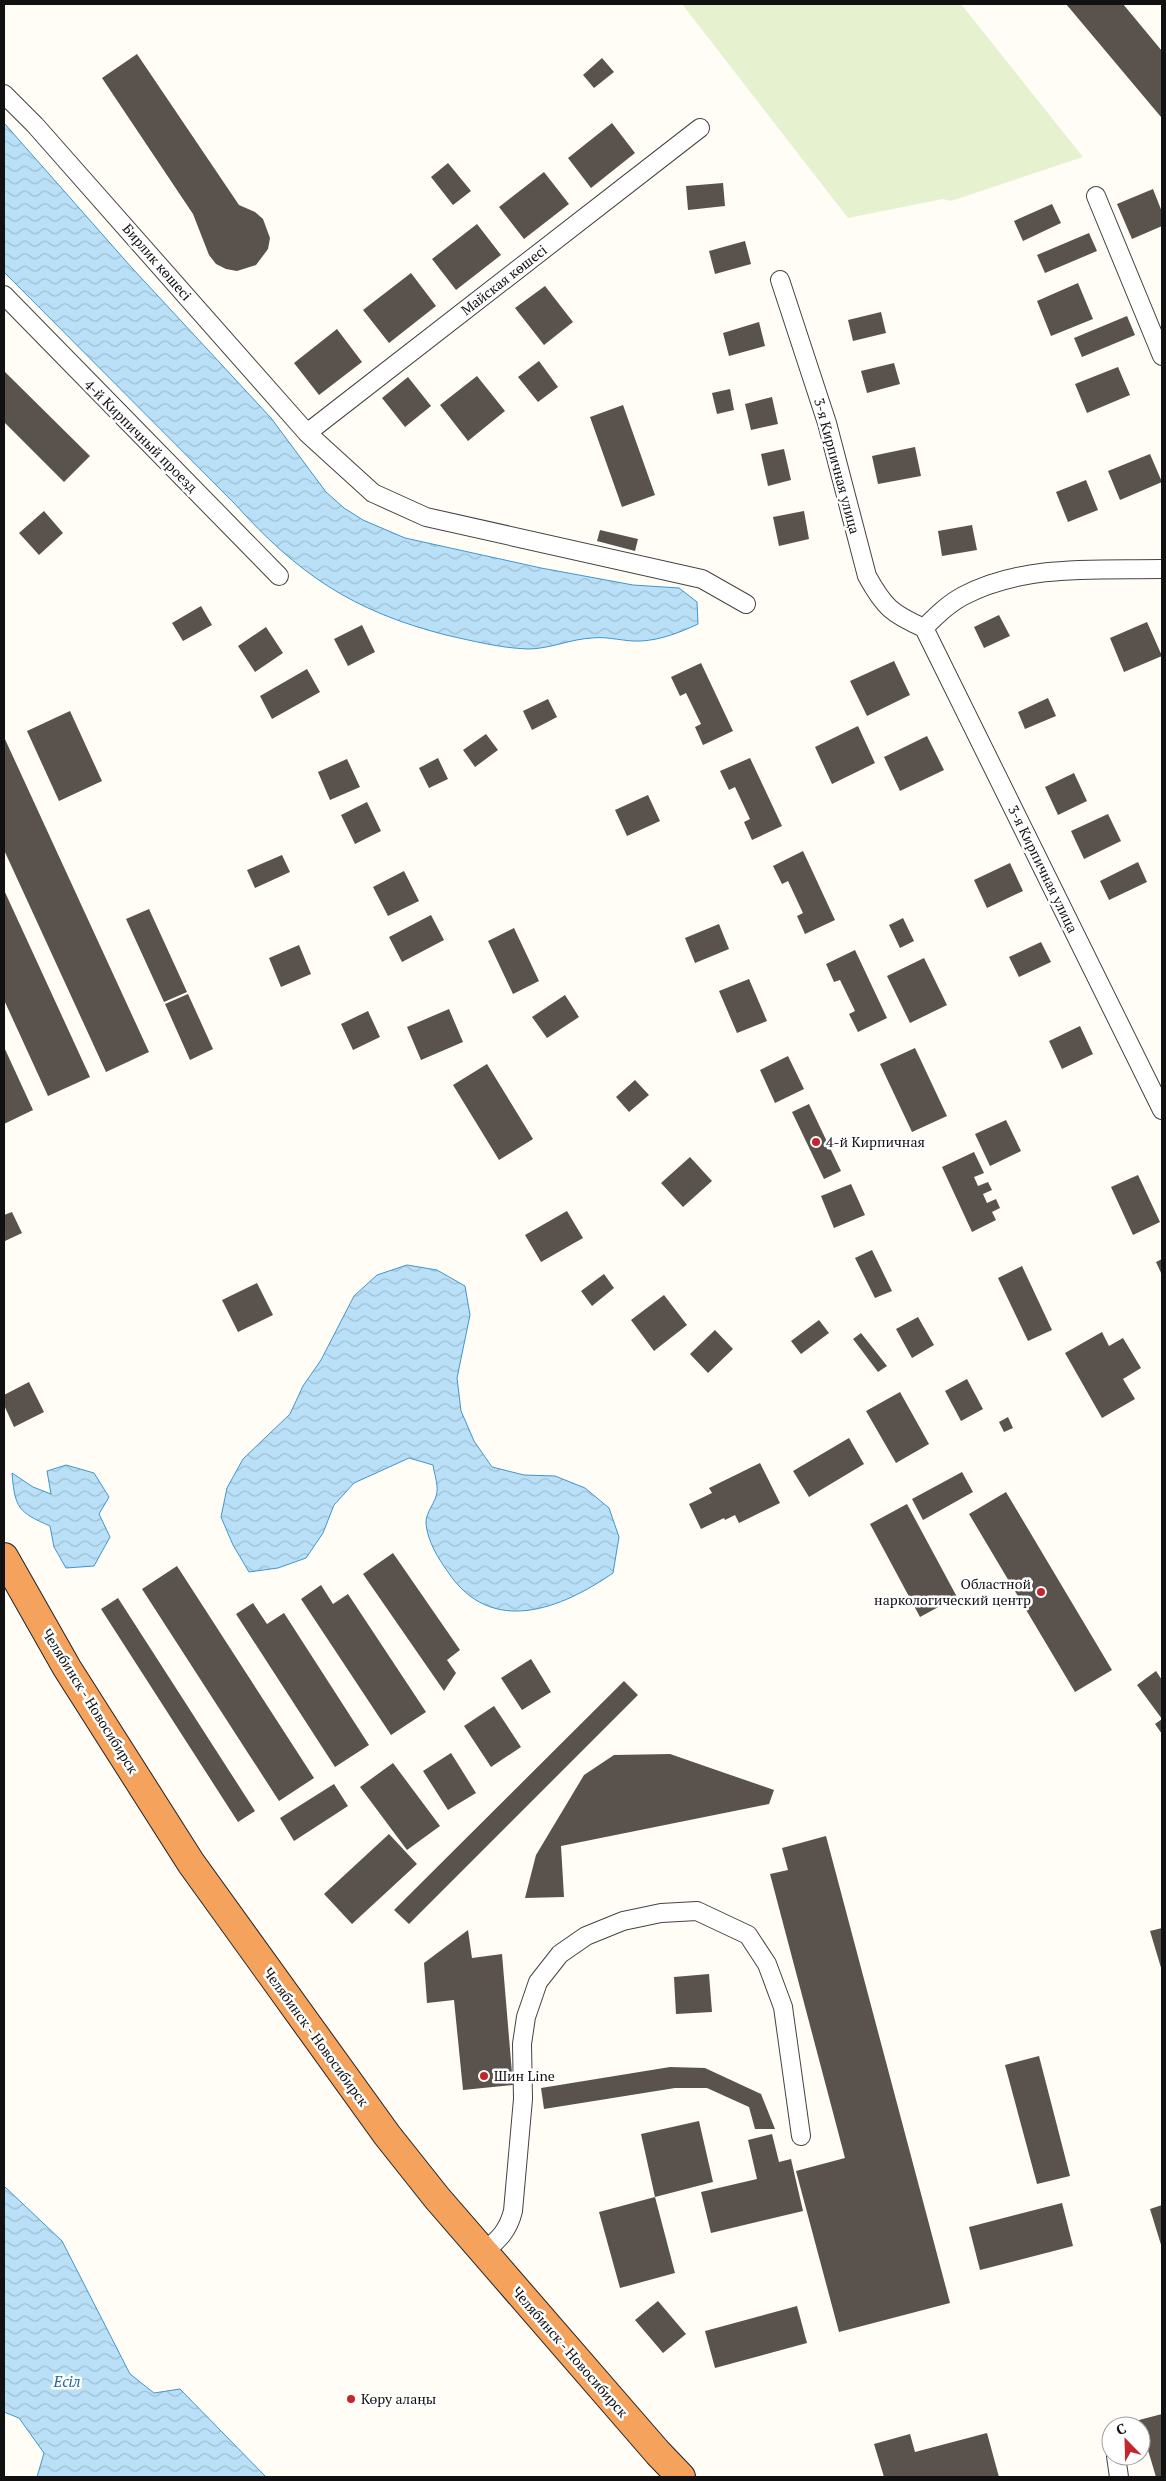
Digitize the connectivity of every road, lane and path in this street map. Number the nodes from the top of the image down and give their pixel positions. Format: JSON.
{"nodes":[{"id":1,"x":4,"y":94,"type":"edge"},
{"id":2,"x":700,"y":128,"type":"dead end"},
{"id":3,"x":1096,"y":196,"type":"dead end"},
{"id":4,"x":780,"y":280,"type":"dead end"},
{"id":5,"x":4,"y":295,"type":"edge"},
{"id":6,"x":1162,"y":356,"type":"edge"},
{"id":7,"x":308,"y":433,"type":"junction"},
{"id":8,"x":1162,"y":569,"type":"edge"},
{"id":9,"x":279,"y":576,"type":"dead end"},
{"id":10,"x":746,"y":604,"type":"dead end"},
{"id":11,"x":924,"y":628,"type":"junction"},
{"id":12,"x":1162,"y":1110,"type":"edge"},
{"id":13,"x":4,"y":1557,"type":"edge"},
{"id":14,"x":801,"y":2136,"type":"dead end"},
{"id":15,"x":484,"y":2252,"type":"junction"},
{"id":16,"x":681,"y":2477,"type":"edge"}],
"edges":[{"from":1,"to":7,"type":"street","name":"Бирлик көшесі"},
{"from":2,"to":7,"type":"street","name":"Майская көшесі"},
{"from":3,"to":6,"type":"street"},
{"from":4,"to":11,"type":"street","name":"3-я Кирпичная улица"},
{"from":5,"to":9,"type":"street","name":"4-й Кирпичный проезд"},
{"from":7,"to":10,"type":"street","name":"Бирлик көшесі"},
{"from":8,"to":11,"type":"street"},
{"from":11,"to":12,"type":"street","name":"3-я Кирпичная улица"},
{"from":13,"to":15,"type":"highway","name":"Челябинск - Новосибирск"},
{"from":14,"to":15,"type":"street"},
{"from":15,"to":16,"type":"highway","name":"Челябинск - Новосибирск"}]}
